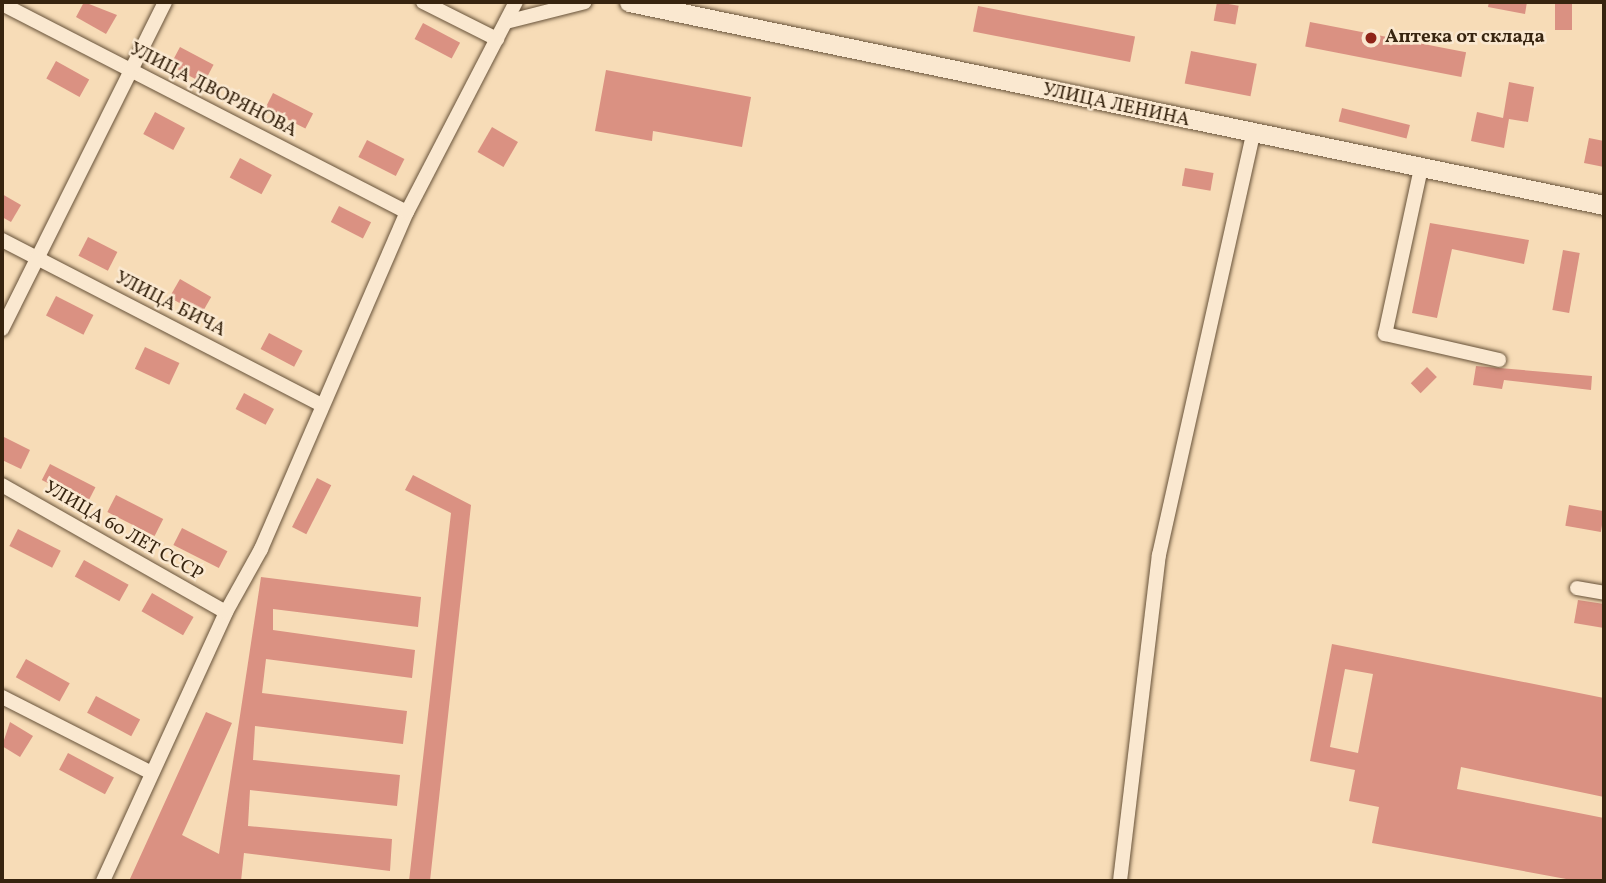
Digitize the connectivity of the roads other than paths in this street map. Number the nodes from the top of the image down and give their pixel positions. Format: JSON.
{"nodes":[{"id":1,"x":165,"y":2,"type":"edge"},
{"id":2,"x":423,"y":2,"type":"edge"},
{"id":3,"x":516,"y":2,"type":"edge"},
{"id":4,"x":585,"y":2,"type":"edge"},
{"id":5,"x":629,"y":2,"type":"edge"},
{"id":6,"x":2,"y":4,"type":"edge"},
{"id":7,"x":506,"y":22,"type":"junction"},
{"id":8,"x":497,"y":39,"type":"junction"},
{"id":9,"x":130,"y":69,"type":"junction"},
{"id":10,"x":1253,"y":135,"type":"junction"},
{"id":11,"x":1421,"y":168,"type":"junction"},
{"id":12,"x":1604,"y":205,"type":"edge"},
{"id":13,"x":407,"y":212,"type":"junction"},
{"id":14,"x":2,"y":240,"type":"edge"},
{"id":15,"x":37,"y":257,"type":"junction"},
{"id":16,"x":2,"y":329,"type":"edge"},
{"id":17,"x":1499,"y":359,"type":"dead end"},
{"id":18,"x":321,"y":405,"type":"junction"},
{"id":19,"x":2,"y":485,"type":"edge"},
{"id":20,"x":1577,"y":588,"type":"dead end"},
{"id":21,"x":1604,"y":593,"type":"edge"},
{"id":22,"x":226,"y":612,"type":"junction"},
{"id":23,"x":2,"y":697,"type":"edge"},
{"id":24,"x":152,"y":773,"type":"junction"},
{"id":25,"x":103,"y":881,"type":"edge"},
{"id":26,"x":1120,"y":881,"type":"edge"}],
"edges":[{"from":1,"to":9,"type":"street"},
{"from":2,"to":8,"type":"street"},
{"from":3,"to":7,"type":"street"},
{"from":4,"to":7,"type":"street"},
{"from":5,"to":10,"type":"street","name":"УЛИЦА ЛЕНИНА"},
{"from":6,"to":9,"type":"street","name":"УЛИЦА ДВОРЯНОВА"},
{"from":7,"to":8,"type":"street"},
{"from":8,"to":13,"type":"street"},
{"from":9,"to":13,"type":"street","name":"УЛИЦА ДВОРЯНОВА"},
{"from":9,"to":15,"type":"street"},
{"from":10,"to":11,"type":"street","name":"УЛИЦА ЛЕНИНА"},
{"from":10,"to":26,"type":"street"},
{"from":11,"to":12,"type":"street","name":"УЛИЦА ЛЕНИНА"},
{"from":11,"to":17,"type":"street"},
{"from":13,"to":18,"type":"street"},
{"from":14,"to":15,"type":"street","name":"УЛИЦА БИЧА"},
{"from":15,"to":16,"type":"street"},
{"from":15,"to":18,"type":"street","name":"УЛИЦА БИЧА"},
{"from":18,"to":22,"type":"street"},
{"from":19,"to":22,"type":"street","name":"УЛИЦА 60 ЛЕТ СССР"},
{"from":20,"to":21,"type":"street"},
{"from":22,"to":24,"type":"street"},
{"from":23,"to":24,"type":"street"},
{"from":24,"to":25,"type":"street"}]}
